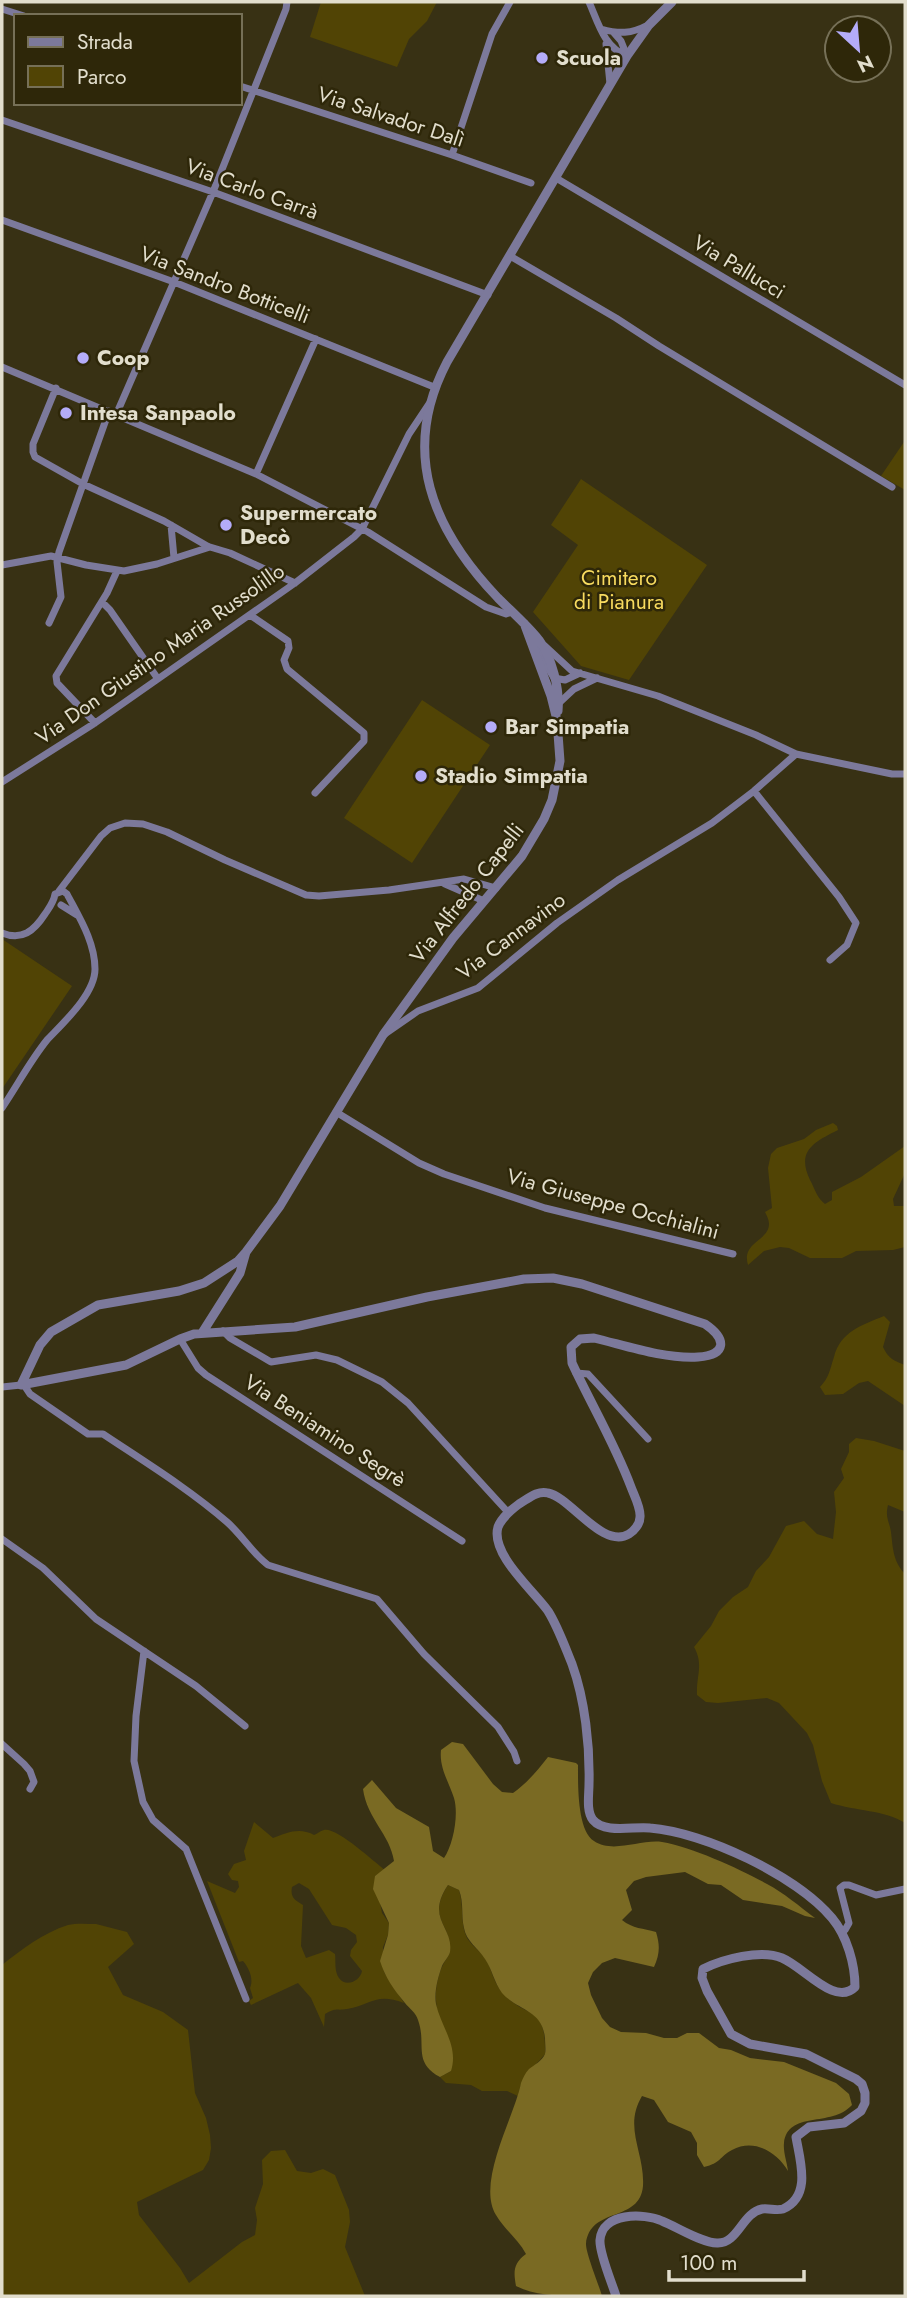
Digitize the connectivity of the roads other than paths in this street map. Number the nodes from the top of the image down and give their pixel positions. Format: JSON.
{"nodes":[{"id":1,"x":287,"y":2,"type":"edge"},
{"id":2,"x":510,"y":2,"type":"edge"},
{"id":3,"x":589,"y":2,"type":"edge"},
{"id":4,"x":672,"y":2,"type":"edge"},
{"id":5,"x":649,"y":25,"type":"junction"},
{"id":6,"x":601,"y":29,"type":"junction"},
{"id":7,"x":614,"y":33,"type":"junction"},
{"id":8,"x":606,"y":39,"type":"junction"},
{"id":9,"x":627,"y":57,"type":"junction"},
{"id":10,"x":610,"y":85,"type":"junction"},
{"id":11,"x":242,"y":87,"type":"edge"},
{"id":12,"x":254,"y":90,"type":"junction"},
{"id":13,"x":2,"y":120,"type":"edge"},
{"id":14,"x":452,"y":155,"type":"junction"},
{"id":15,"x":556,"y":178,"type":"junction"},
{"id":16,"x":531,"y":183,"type":"dead end"},
{"id":17,"x":213,"y":192,"type":"junction"},
{"id":18,"x":2,"y":220,"type":"edge"},
{"id":19,"x":510,"y":256,"type":"junction"},
{"id":20,"x":174,"y":282,"type":"junction"},
{"id":21,"x":488,"y":295,"type":"junction"},
{"id":22,"x":316,"y":339,"type":"junction"},
{"id":23,"x":2,"y":367,"type":"edge"},
{"id":24,"x":905,"y":386,"type":"edge"},
{"id":25,"x":434,"y":387,"type":"junction"},
{"id":26,"x":55,"y":388,"type":"junction"},
{"id":27,"x":429,"y":404,"type":"junction"},
{"id":28,"x":113,"y":413,"type":"junction"},
{"id":29,"x":425,"y":430,"type":"junction"},
{"id":30,"x":409,"y":434,"type":"junction"},
{"id":31,"x":256,"y":474,"type":"junction"},
{"id":32,"x":83,"y":484,"type":"junction"},
{"id":33,"x":892,"y":487,"type":"dead end"},
{"id":34,"x":171,"y":525,"type":"junction"},
{"id":35,"x":362,"y":529,"type":"junction"},
{"id":36,"x":210,"y":547,"type":"junction"},
{"id":37,"x":58,"y":558,"type":"junction"},
{"id":38,"x":174,"y":558,"type":"junction"},
{"id":39,"x":2,"y":565,"type":"edge"},
{"id":40,"x":117,"y":571,"type":"junction"},
{"id":41,"x":295,"y":583,"type":"junction"},
{"id":42,"x":102,"y":602,"type":"junction"},
{"id":43,"x":512,"y":612,"type":"junction"},
{"id":44,"x":250,"y":615,"type":"junction"},
{"id":45,"x":49,"y":624,"type":"dead end"},
{"id":46,"x":536,"y":643,"type":"junction"},
{"id":47,"x":569,"y":669,"type":"junction"},
{"id":48,"x":580,"y":673,"type":"junction"},
{"id":49,"x":554,"y":678,"type":"junction"},
{"id":50,"x":598,"y":678,"type":"junction"},
{"id":51,"x":158,"y":679,"type":"junction"},
{"id":52,"x":556,"y":705,"type":"junction"},
{"id":53,"x":95,"y":723,"type":"junction"},
{"id":54,"x":796,"y":754,"type":"junction"},
{"id":55,"x":905,"y":774,"type":"edge"},
{"id":56,"x":2,"y":782,"type":"edge"},
{"id":57,"x":754,"y":791,"type":"junction"},
{"id":58,"x":314,"y":793,"type":"dead end"},
{"id":59,"x":441,"y":883,"type":"junction"},
{"id":60,"x":496,"y":888,"type":"junction"},
{"id":61,"x":65,"y":893,"type":"junction"},
{"id":62,"x":484,"y":901,"type":"junction"},
{"id":63,"x":58,"y":902,"type":"junction"},
{"id":64,"x":83,"y":920,"type":"junction"},
{"id":65,"x":2,"y":933,"type":"edge"},
{"id":66,"x":830,"y":960,"type":"dead end"},
{"id":67,"x":383,"y":1035,"type":"junction"},
{"id":68,"x":2,"y":1108,"type":"edge"},
{"id":69,"x":336,"y":1112,"type":"junction"},
{"id":70,"x":246,"y":1252,"type":"junction"},
{"id":71,"x":733,"y":1254,"type":"dead end"},
{"id":72,"x":223,"y":1331,"type":"junction"},
{"id":73,"x":202,"y":1333,"type":"junction"},
{"id":74,"x":180,"y":1339,"type":"junction"},
{"id":75,"x":576,"y":1373,"type":"junction"},
{"id":76,"x":22,"y":1385,"type":"junction"},
{"id":77,"x":2,"y":1387,"type":"edge"},
{"id":78,"x":648,"y":1439,"type":"dead end"},
{"id":79,"x":505,"y":1509,"type":"dead end"},
{"id":80,"x":2,"y":1539,"type":"edge"},
{"id":81,"x":462,"y":1541,"type":"dead end"},
{"id":82,"x":144,"y":1651,"type":"junction"},
{"id":83,"x":245,"y":1726,"type":"dead end"},
{"id":84,"x":2,"y":1744,"type":"edge"},
{"id":85,"x":517,"y":1761,"type":"dead end"},
{"id":86,"x":30,"y":1789,"type":"dead end"},
{"id":87,"x":905,"y":1889,"type":"edge"},
{"id":88,"x":840,"y":1930,"type":"junction"},
{"id":89,"x":246,"y":1999,"type":"dead end"},
{"id":90,"x":616,"y":2296,"type":"edge"}],
"edges":[{"from":1,"to":12,"type":"street"},
{"from":2,"to":14,"type":"street"},
{"from":3,"to":6,"type":"street"},
{"from":4,"to":5,"type":"street"},
{"from":5,"to":7,"type":"street"},
{"from":5,"to":9,"type":"street"},
{"from":6,"to":7,"type":"street"},
{"from":6,"to":8,"type":"street"},
{"from":7,"to":9,"type":"street"},
{"from":8,"to":9,"type":"street"},
{"from":8,"to":10,"type":"street"},
{"from":9,"to":10,"type":"street"},
{"from":10,"to":15,"type":"street"},
{"from":11,"to":12,"type":"street","name":"Via Salvador Dalì"},
{"from":12,"to":14,"type":"street","name":"Via Salvador Dalì"},
{"from":12,"to":17,"type":"street"},
{"from":13,"to":17,"type":"street","name":"Via Carlo Carrà"},
{"from":14,"to":16,"type":"street","name":"Via Salvador Dalì"},
{"from":15,"to":19,"type":"street"},
{"from":15,"to":24,"type":"street","name":"Via Pallucci"},
{"from":17,"to":20,"type":"street"},
{"from":17,"to":21,"type":"street","name":"Via Carlo Carrà"},
{"from":18,"to":20,"type":"street","name":"Via Sandro Botticelli"},
{"from":19,"to":21,"type":"street"},
{"from":19,"to":33,"type":"street"},
{"from":20,"to":22,"type":"street","name":"Via Sandro Botticelli"},
{"from":20,"to":28,"type":"street"},
{"from":21,"to":25,"type":"street"},
{"from":22,"to":25,"type":"street","name":"Via Sandro Botticelli"},
{"from":22,"to":31,"type":"street"},
{"from":23,"to":26,"type":"street"},
{"from":25,"to":27,"type":"street"},
{"from":26,"to":28,"type":"street"},
{"from":26,"to":32,"type":"street"},
{"from":27,"to":29,"type":"street"},
{"from":27,"to":30,"type":"street"},
{"from":28,"to":31,"type":"street"},
{"from":28,"to":32,"type":"street"},
{"from":29,"to":30,"type":"street"},
{"from":29,"to":43,"type":"street","name":"Via Alfredo Capelli"},
{"from":30,"to":35,"type":"street"},
{"from":31,"to":35,"type":"street"},
{"from":32,"to":34,"type":"street"},
{"from":32,"to":37,"type":"street"},
{"from":34,"to":36,"type":"street"},
{"from":34,"to":38,"type":"street"},
{"from":35,"to":41,"type":"street","name":"Via Don Giustino Maria Russolillo"},
{"from":35,"to":43,"type":"street"},
{"from":36,"to":38,"type":"street"},
{"from":36,"to":41,"type":"street"},
{"from":37,"to":39,"type":"street"},
{"from":37,"to":40,"type":"street"},
{"from":37,"to":45,"type":"street"},
{"from":38,"to":40,"type":"street"},
{"from":40,"to":42,"type":"street"},
{"from":41,"to":44,"type":"street","name":"Via Don Giustino Maria Russolillo"},
{"from":42,"to":51,"type":"street"},
{"from":42,"to":53,"type":"street"},
{"from":43,"to":46,"type":"street","name":"Via Alfredo Capelli"},
{"from":44,"to":51,"type":"street","name":"Via Don Giustino Maria Russolillo"},
{"from":44,"to":58,"type":"street"},
{"from":46,"to":47,"type":"street"},
{"from":46,"to":49,"type":"street","name":"Via Alfredo Capelli"},
{"from":46,"to":52,"type":"street","name":"Via Alfredo Capelli"},
{"from":47,"to":48,"type":"street"},
{"from":47,"to":49,"type":"street"},
{"from":48,"to":49,"type":"street"},
{"from":48,"to":50,"type":"street"},
{"from":49,"to":52,"type":"street","name":"Via Alfredo Capelli"},
{"from":50,"to":52,"type":"street"},
{"from":50,"to":54,"type":"street"},
{"from":51,"to":53,"type":"street","name":"Via Don Giustino Maria Russolillo"},
{"from":52,"to":60,"type":"street","name":"Via Alfredo Capelli"},
{"from":53,"to":56,"type":"street","name":"Via Don Giustino Maria Russolillo"},
{"from":54,"to":55,"type":"street"},
{"from":54,"to":57,"type":"street","name":"Via Cannavino"},
{"from":57,"to":66,"type":"street"},
{"from":57,"to":67,"type":"street","name":"Via Cannavino"},
{"from":59,"to":60,"type":"street"},
{"from":59,"to":61,"type":"street"},
{"from":59,"to":62,"type":"street"},
{"from":60,"to":62,"type":"street","name":"Via Alfredo Capelli"},
{"from":61,"to":63,"type":"street"},
{"from":61,"to":63,"type":"street"},
{"from":61,"to":64,"type":"street"},
{"from":62,"to":67,"type":"street","name":"Via Alfredo Capelli"},
{"from":63,"to":64,"type":"street"},
{"from":63,"to":65,"type":"street"},
{"from":64,"to":68,"type":"street"},
{"from":67,"to":69,"type":"street","name":"Via Cannavino"},
{"from":69,"to":70,"type":"street","name":"Via Cannavino"},
{"from":69,"to":71,"type":"street","name":"Via Giuseppe Occhialini"},
{"from":70,"to":73,"type":"street","name":"Via Cannavino"},
{"from":70,"to":76,"type":"street","name":"Via Cannavino"},
{"from":72,"to":73,"type":"street"},
{"from":72,"to":75,"type":"street"},
{"from":72,"to":79,"type":"street"},
{"from":73,"to":74,"type":"street"},
{"from":74,"to":76,"type":"street"},
{"from":74,"to":81,"type":"street","name":"Via Beniamino Segrè"},
{"from":75,"to":78,"type":"street"},
{"from":75,"to":88,"type":"street"},
{"from":76,"to":77,"type":"street"},
{"from":76,"to":85,"type":"street"},
{"from":80,"to":82,"type":"street"},
{"from":82,"to":83,"type":"street"},
{"from":82,"to":89,"type":"street"},
{"from":84,"to":86,"type":"street"},
{"from":87,"to":88,"type":"street"},
{"from":88,"to":90,"type":"street"}]}
